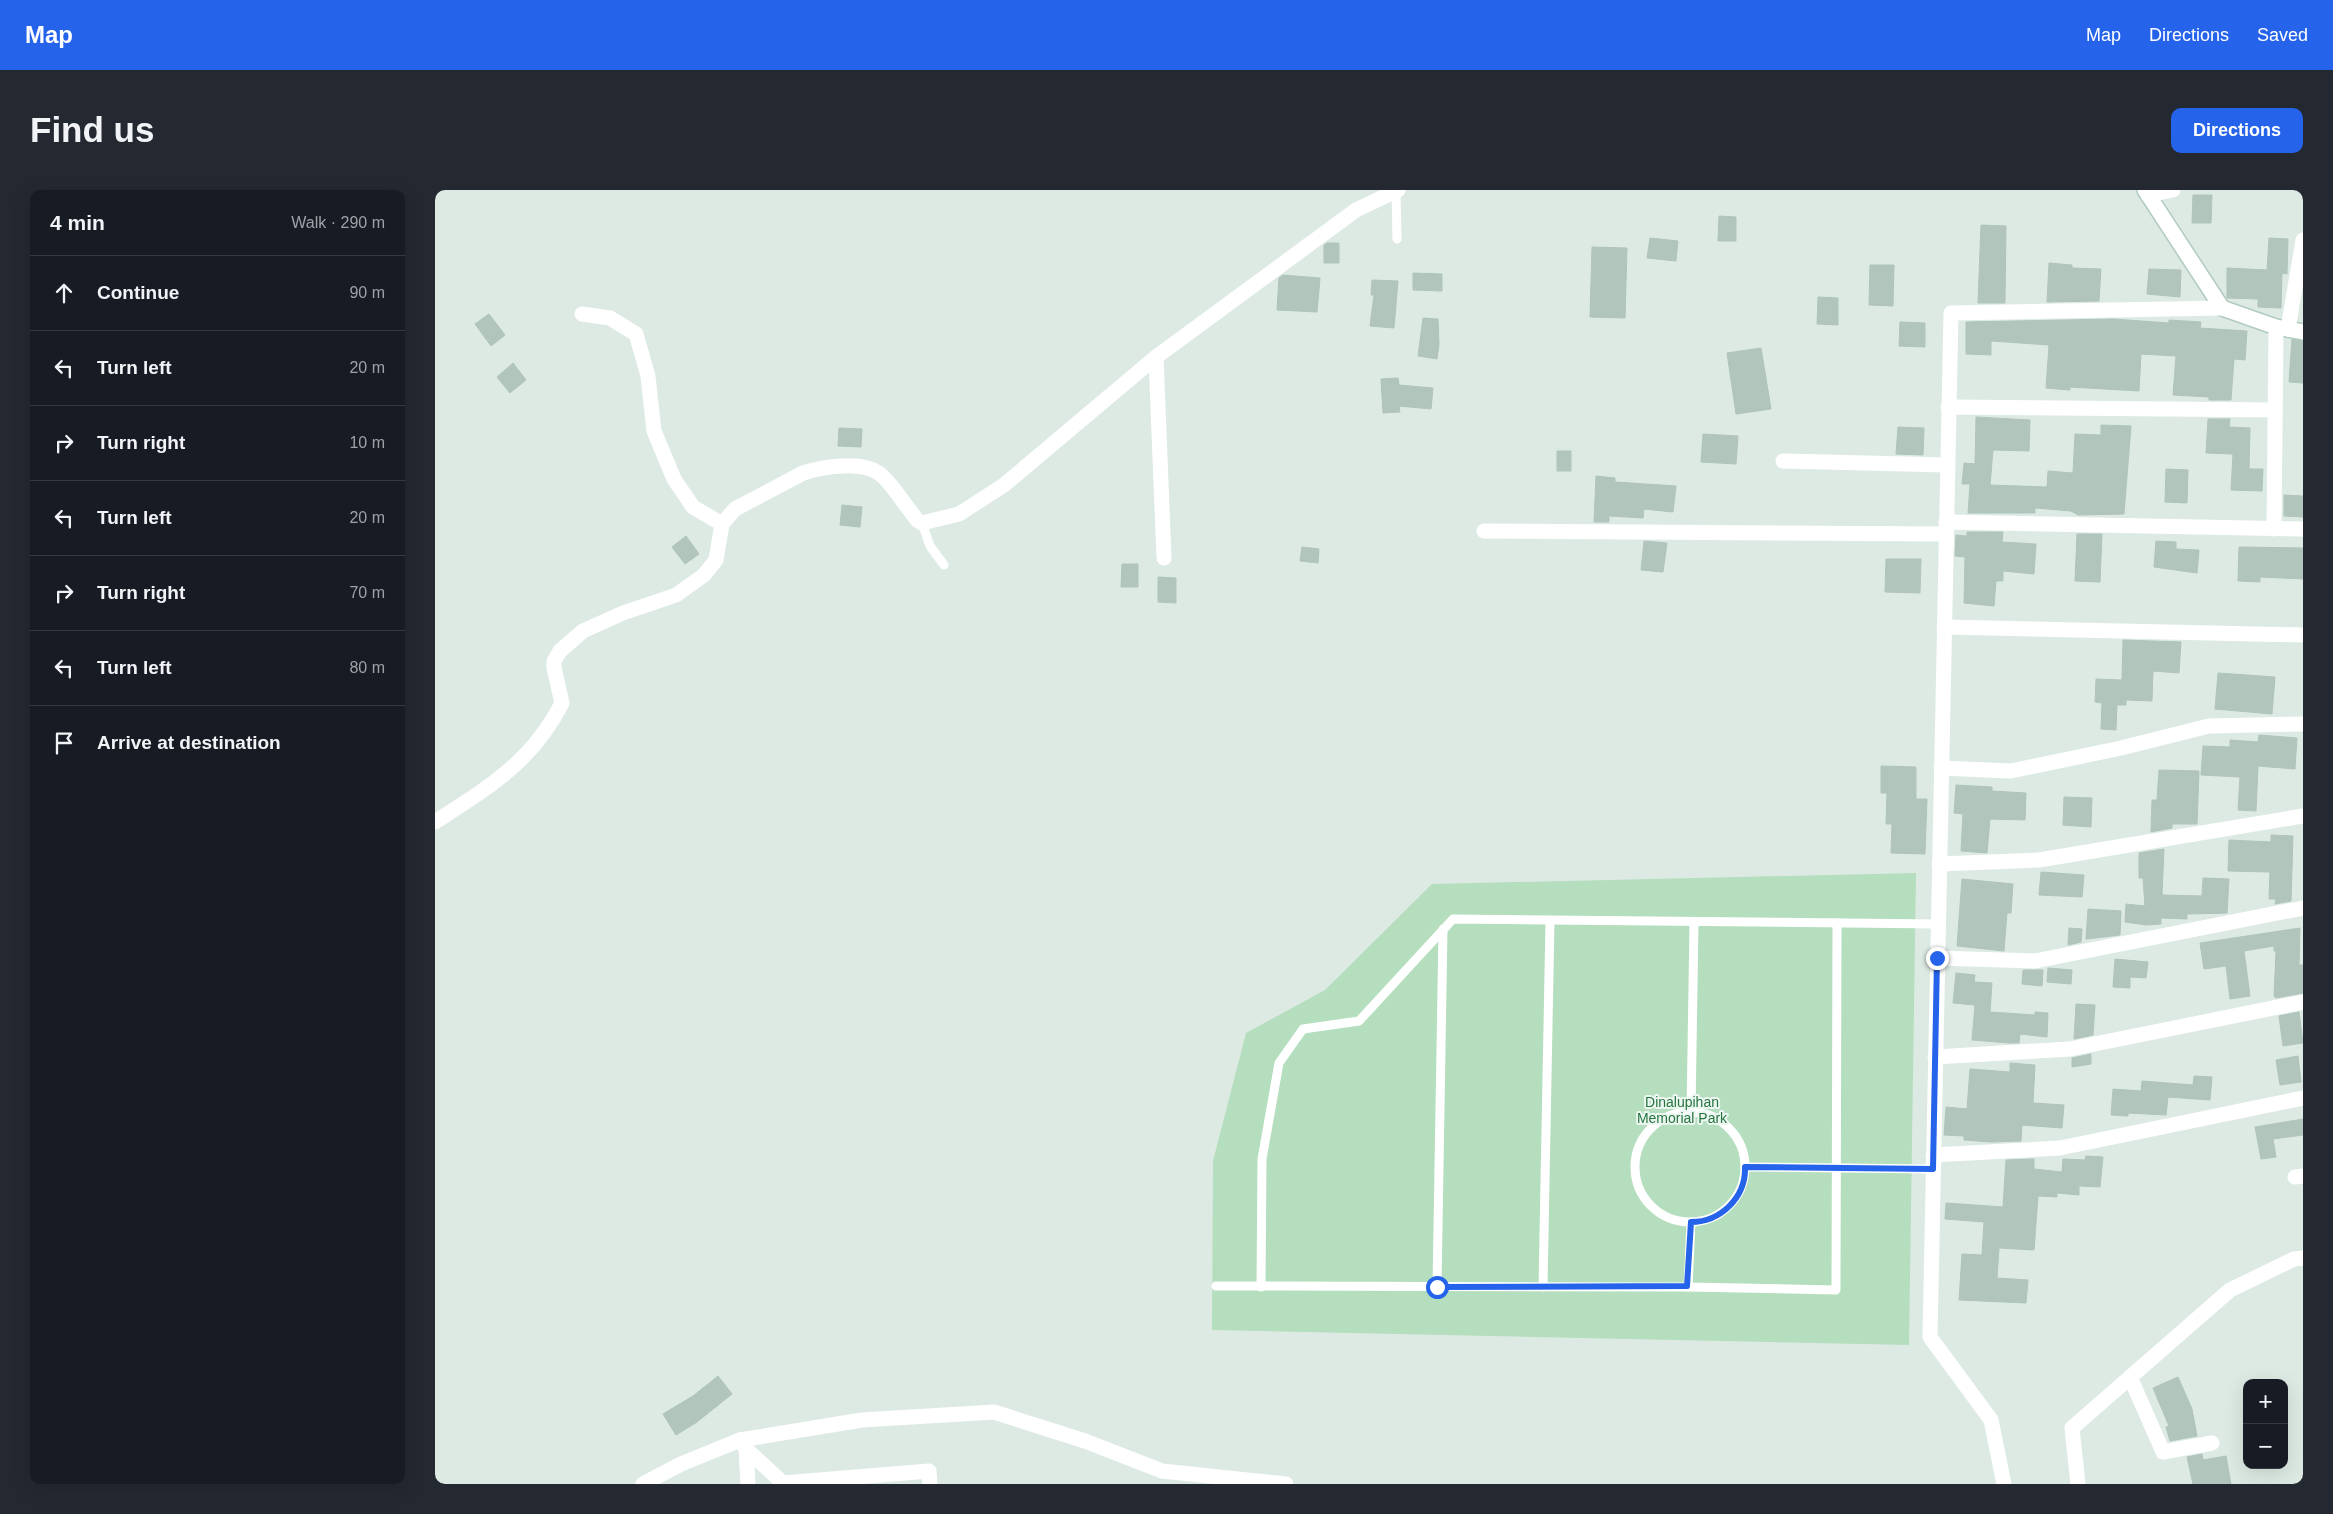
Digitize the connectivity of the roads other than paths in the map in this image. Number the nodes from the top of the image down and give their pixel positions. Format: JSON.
{"nodes":[{"id":1,"x":2173,"y":190,"type":"edge"},
{"id":2,"x":1397,"y":191,"type":"edge"},
{"id":3,"x":2146,"y":193,"type":"edge"},
{"id":4,"x":1397,"y":239,"type":"dead end"},
{"id":5,"x":2303,"y":240,"type":"edge"},
{"id":6,"x":2222,"y":308,"type":"junction"},
{"id":7,"x":582,"y":314,"type":"dead end"},
{"id":8,"x":2289,"y":329,"type":"edge"},
{"id":9,"x":1156,"y":357,"type":"junction"},
{"id":10,"x":1948,"y":407,"type":"junction"},
{"id":11,"x":2275,"y":410,"type":"junction"},
{"id":12,"x":1783,"y":461,"type":"dead end"},
{"id":13,"x":1947,"y":465,"type":"junction"},
{"id":14,"x":922,"y":523,"type":"junction"},
{"id":15,"x":722,"y":524,"type":"junction"},
{"id":16,"x":1945,"y":528,"type":"junction"},
{"id":17,"x":2274,"y":529,"type":"junction"},
{"id":18,"x":2303,"y":530,"type":"edge"},
{"id":19,"x":1484,"y":531,"type":"dead end"},
{"id":20,"x":1164,"y":558,"type":"dead end"},
{"id":21,"x":944,"y":565,"type":"dead end"},
{"id":22,"x":1943,"y":627,"type":"junction"},
{"id":23,"x":2303,"y":635,"type":"edge"},
{"id":24,"x":2303,"y":724,"type":"edge"},
{"id":25,"x":1941,"y":768,"type":"junction"},
{"id":26,"x":2303,"y":816,"type":"edge"},
{"id":27,"x":435,"y":822,"type":"edge"},
{"id":28,"x":1939,"y":864,"type":"junction"},
{"id":29,"x":2303,"y":908,"type":"edge"},
{"id":30,"x":1550,"y":921,"type":"junction"},
{"id":31,"x":1694,"y":923,"type":"junction"},
{"id":32,"x":1837,"y":923,"type":"junction"},
{"id":33,"x":1938,"y":924,"type":"junction"},
{"id":34,"x":1443,"y":929,"type":"junction"},
{"id":35,"x":1937,"y":958,"type":"junction"},
{"id":36,"x":2303,"y":1002,"type":"edge"},
{"id":37,"x":1935,"y":1058,"type":"junction"},
{"id":38,"x":2303,"y":1098,"type":"edge"},
{"id":39,"x":1691,"y":1112,"type":"junction"},
{"id":40,"x":1933,"y":1162,"type":"junction"},
{"id":41,"x":1745,"y":1167,"type":"junction"},
{"id":42,"x":1836,"y":1167,"type":"junction"},
{"id":43,"x":1691,"y":1222,"type":"junction"},
{"id":44,"x":2303,"y":1258,"type":"edge"},
{"id":45,"x":1216,"y":1286,"type":"dead end"},
{"id":46,"x":1687,"y":1286,"type":"junction"},
{"id":47,"x":1261,"y":1287,"type":"junction"},
{"id":48,"x":1437,"y":1287,"type":"junction"},
{"id":49,"x":1543,"y":1287,"type":"junction"},
{"id":50,"x":2130,"y":1377,"type":"junction"},
{"id":51,"x":2212,"y":1443,"type":"dead end"},
{"id":52,"x":743,"y":1444,"type":"junction"},
{"id":53,"x":643,"y":1484,"type":"edge"},
{"id":54,"x":748,"y":1484,"type":"edge"},
{"id":55,"x":783,"y":1484,"type":"edge"},
{"id":56,"x":930,"y":1484,"type":"edge"},
{"id":57,"x":1286,"y":1484,"type":"edge"},
{"id":58,"x":2004,"y":1484,"type":"edge"},
{"id":59,"x":2078,"y":1484,"type":"edge"}],
"edges":[{"from":1,"to":3,"type":"street"},
{"from":2,"to":4,"type":"lane"},
{"from":2,"to":9,"type":"street"},
{"from":3,"to":6,"type":"street"},
{"from":5,"to":8,"type":"street"},
{"from":6,"to":8,"type":"street"},
{"from":6,"to":10,"type":"street"},
{"from":7,"to":15,"type":"street"},
{"from":8,"to":11,"type":"street"},
{"from":9,"to":14,"type":"street"},
{"from":9,"to":20,"type":"street"},
{"from":10,"to":11,"type":"street"},
{"from":10,"to":13,"type":"street"},
{"from":11,"to":17,"type":"street"},
{"from":12,"to":13,"type":"street"},
{"from":13,"to":16,"type":"street"},
{"from":14,"to":15,"type":"street"},
{"from":14,"to":21,"type":"lane"},
{"from":15,"to":27,"type":"street"},
{"from":16,"to":17,"type":"street"},
{"from":16,"to":19,"type":"street"},
{"from":16,"to":22,"type":"street"},
{"from":17,"to":18,"type":"street"},
{"from":22,"to":23,"type":"street"},
{"from":22,"to":25,"type":"street"},
{"from":24,"to":25,"type":"street"},
{"from":25,"to":28,"type":"street"},
{"from":26,"to":28,"type":"street"},
{"from":28,"to":33,"type":"street"},
{"from":29,"to":35,"type":"street"},
{"from":30,"to":31,"type":"lane"},
{"from":30,"to":34,"type":"lane"},
{"from":30,"to":49,"type":"lane"},
{"from":31,"to":32,"type":"lane"},
{"from":31,"to":39,"type":"lane"},
{"from":32,"to":33,"type":"lane"},
{"from":32,"to":42,"type":"lane"},
{"from":33,"to":35,"type":"street"},
{"from":34,"to":47,"type":"lane"},
{"from":34,"to":48,"type":"lane"},
{"from":35,"to":37,"type":"street"},
{"from":36,"to":37,"type":"street"},
{"from":37,"to":40,"type":"street"},
{"from":38,"to":40,"type":"street"},
{"from":39,"to":41,"type":"lane"},
{"from":39,"to":43,"type":"lane"},
{"from":40,"to":42,"type":"lane"},
{"from":40,"to":58,"type":"street"},
{"from":41,"to":42,"type":"lane"},
{"from":41,"to":43,"type":"lane"},
{"from":42,"to":46,"type":"lane"},
{"from":43,"to":46,"type":"lane"},
{"from":44,"to":50,"type":"street"},
{"from":45,"to":47,"type":"lane"},
{"from":46,"to":49,"type":"lane"},
{"from":47,"to":48,"type":"lane"},
{"from":48,"to":49,"type":"lane"},
{"from":50,"to":51,"type":"street"},
{"from":50,"to":59,"type":"street"},
{"from":52,"to":53,"type":"street"},
{"from":52,"to":54,"type":"street"},
{"from":52,"to":55,"type":"street"},
{"from":52,"to":57,"type":"street"},
{"from":55,"to":56,"type":"street"}]}
